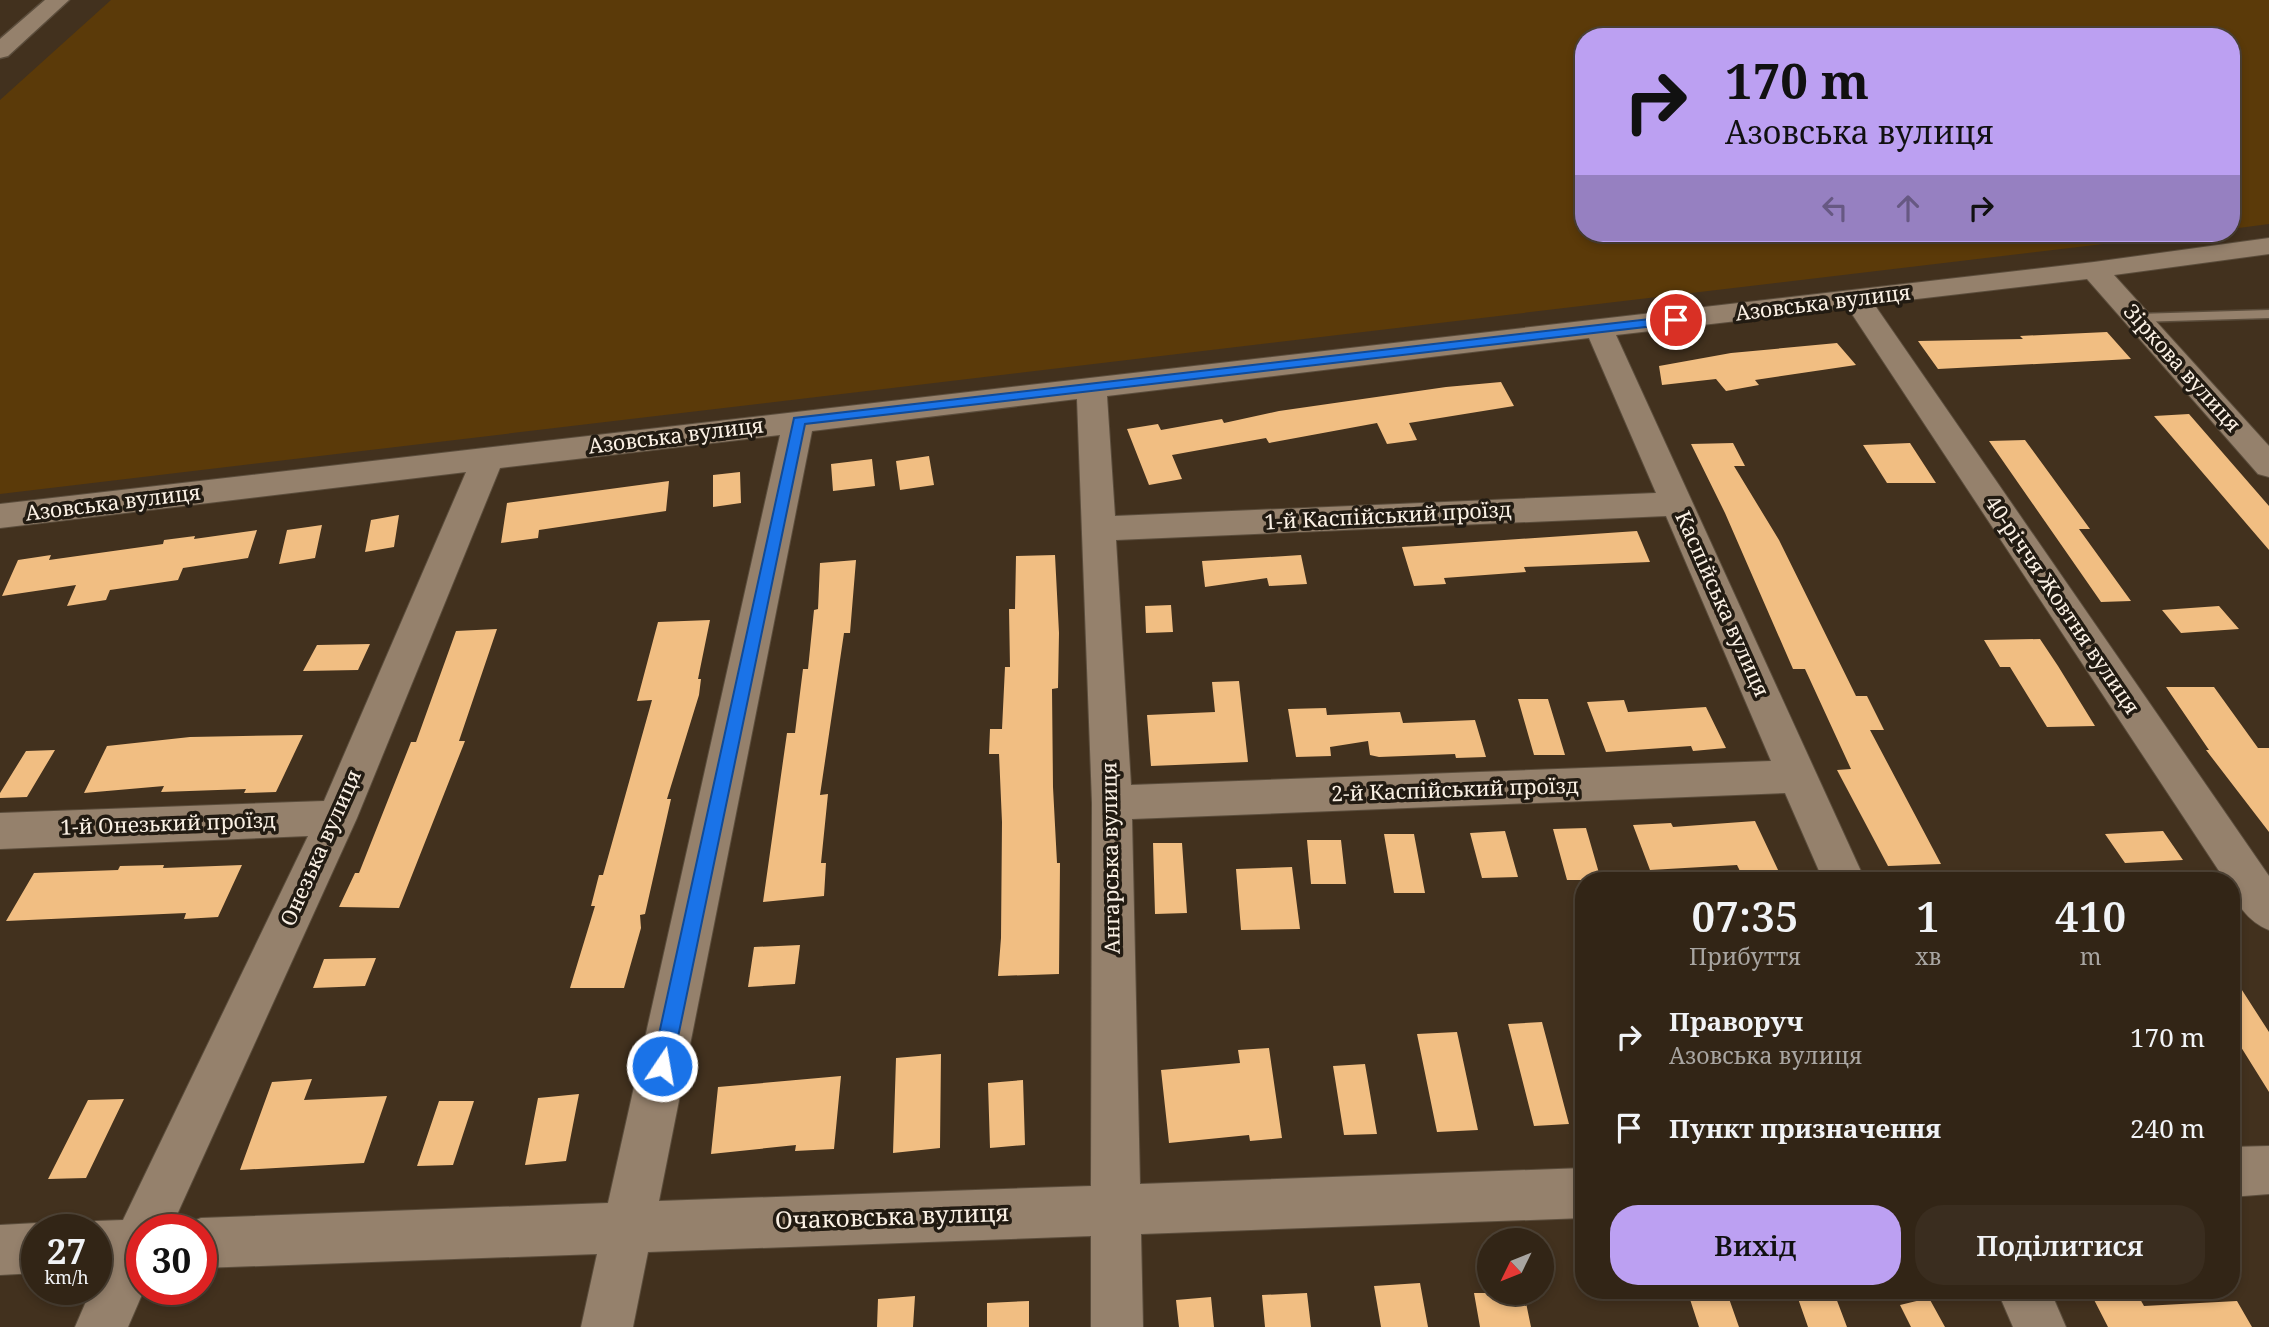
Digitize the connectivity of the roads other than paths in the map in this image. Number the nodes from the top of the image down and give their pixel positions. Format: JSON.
{"nodes":[{"id":1,"x":58,"y":0,"type":"edge"},
{"id":2,"x":0,"y":51,"type":"edge"},
{"id":3,"x":2269,"y":246,"type":"edge"},
{"id":4,"x":2094,"y":270,"type":"junction"},
{"id":5,"x":1856,"y":299,"type":"junction"},
{"id":6,"x":2269,"y":314,"type":"edge"},
{"id":7,"x":2137,"y":318,"type":"junction"},
{"id":8,"x":1599,"y":329,"type":"junction"},
{"id":9,"x":1092,"y":389,"type":"junction"},
{"id":10,"x":799,"y":421,"type":"junction"},
{"id":11,"x":487,"y":460,"type":"junction"},
{"id":12,"x":2269,"y":466,"type":"edge"},
{"id":13,"x":1677,"y":503,"type":"junction"},
{"id":14,"x":0,"y":516,"type":"edge"},
{"id":15,"x":1099,"y":529,"type":"junction"},
{"id":16,"x":1799,"y":776,"type":"junction"},
{"id":17,"x":1112,"y":803,"type":"junction"},
{"id":18,"x":337,"y":818,"type":"junction"},
{"id":19,"x":0,"y":831,"type":"edge"},
{"id":20,"x":1841,"y":872,"type":"edge"},
{"id":21,"x":2269,"y":911,"type":"edge"},
{"id":22,"x":2269,"y":1170,"type":"edge"},
{"id":23,"x":2240,"y":1172,"type":"edge"},
{"id":24,"x":1575,"y":1193,"type":"edge"},
{"id":25,"x":1114,"y":1207,"type":"junction"},
{"id":26,"x":145,"y":1214,"type":"edge"},
{"id":27,"x":627,"y":1228,"type":"junction"},
{"id":28,"x":217,"y":1242,"type":"edge"},
{"id":29,"x":21,"y":1249,"type":"edge"},
{"id":30,"x":0,"y":1250,"type":"edge"},
{"id":31,"x":126,"y":1257,"type":"edge"},
{"id":32,"x":2027,"y":1299,"type":"edge"},
{"id":33,"x":101,"y":1327,"type":"edge"},
{"id":34,"x":607,"y":1327,"type":"edge"},
{"id":35,"x":1117,"y":1327,"type":"edge"},
{"id":36,"x":2040,"y":1327,"type":"edge"}],
"edges":[{"from":1,"to":2,"type":"street"},
{"from":3,"to":4,"type":"street","name":"Азовська вулиця"},
{"from":4,"to":5,"type":"street","name":"Азовська вулиця"},
{"from":4,"to":7,"type":"street","name":"Зіркова вулиця"},
{"from":5,"to":8,"type":"street","name":"Азовська вулиця"},
{"from":5,"to":21,"type":"street","name":"40-річчя Жовтня вулиця"},
{"from":6,"to":7,"type":"lane"},
{"from":7,"to":12,"type":"street","name":"Зіркова вулиця"},
{"from":8,"to":9,"type":"street","name":"Азовська вулиця"},
{"from":8,"to":13,"type":"street","name":"Каспійська вулиця"},
{"from":9,"to":10,"type":"street","name":"Азовська вулиця"},
{"from":9,"to":15,"type":"street","name":"Ангарська вулиця"},
{"from":10,"to":11,"type":"street","name":"Азовська вулиця"},
{"from":10,"to":27,"type":"street"},
{"from":11,"to":14,"type":"street","name":"Азовська вулиця"},
{"from":11,"to":18,"type":"street","name":"Онезька вулиця"},
{"from":13,"to":15,"type":"street","name":"1-й Каспійський проїзд"},
{"from":13,"to":16,"type":"street","name":"Каспійська вулиця"},
{"from":15,"to":17,"type":"street","name":"Ангарська вулиця"},
{"from":16,"to":17,"type":"street","name":"2-й Каспійський проїзд"},
{"from":16,"to":20,"type":"street","name":"Каспійська вулиця"},
{"from":17,"to":25,"type":"street","name":"Ангарська вулиця"},
{"from":18,"to":19,"type":"street","name":"1-й Онезький проїзд"},
{"from":18,"to":26,"type":"street","name":"Онезька вулиця"},
{"from":22,"to":23,"type":"street"},
{"from":24,"to":25,"type":"street","name":"Очаковська вулиця"},
{"from":25,"to":27,"type":"street","name":"Очаковська вулиця"},
{"from":25,"to":35,"type":"street","name":"Ангарська вулиця"},
{"from":27,"to":28,"type":"street","name":"Очаковська вулиця"},
{"from":27,"to":34,"type":"street"},
{"from":29,"to":30,"type":"street"},
{"from":31,"to":33,"type":"street","name":"Онезька вулиця"},
{"from":32,"to":36,"type":"street"}]}
